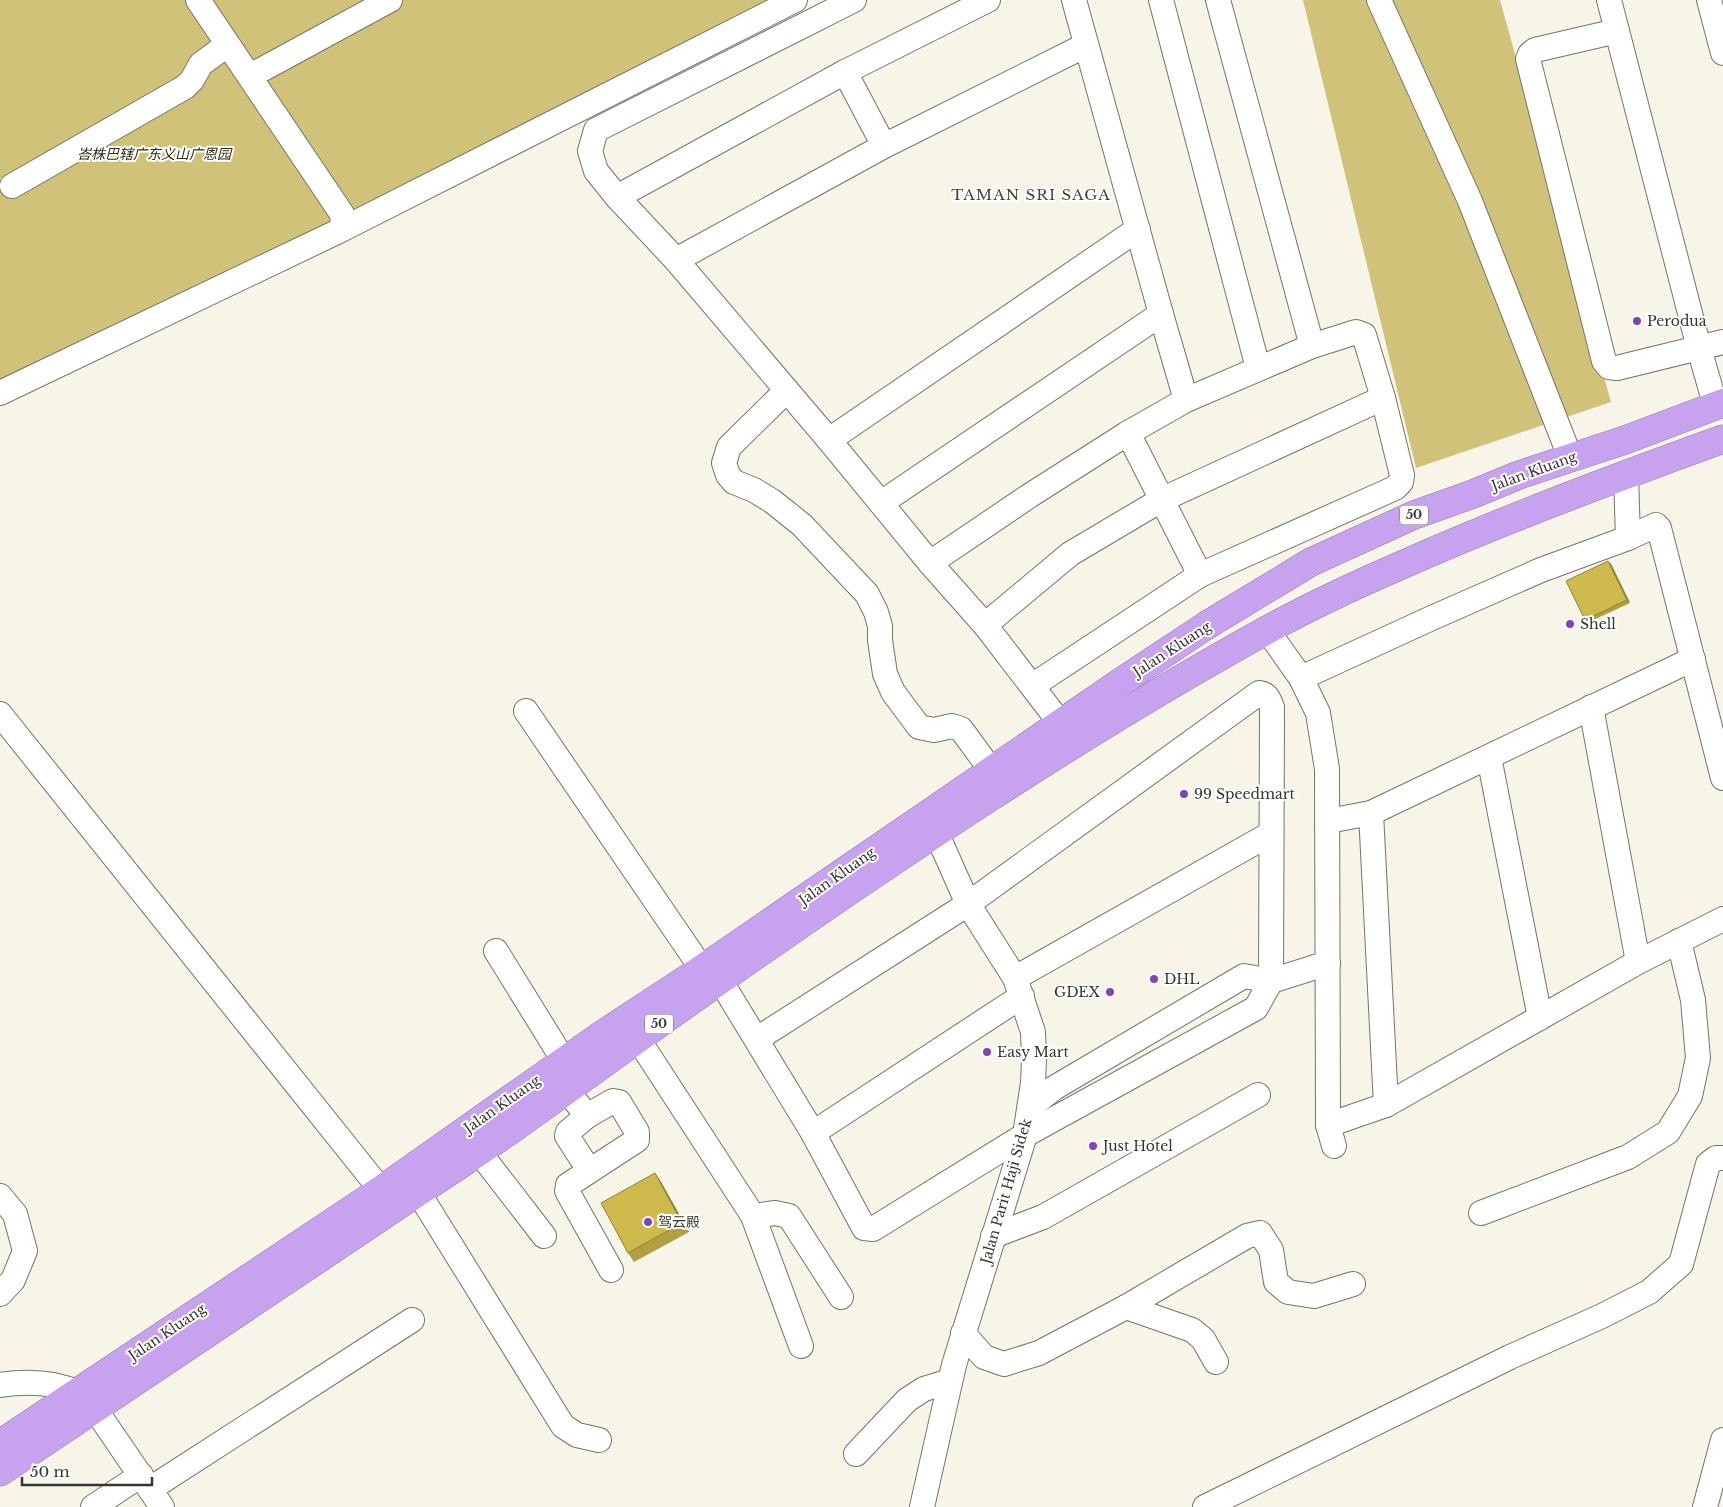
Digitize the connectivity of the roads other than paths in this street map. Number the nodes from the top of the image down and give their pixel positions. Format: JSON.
{"nodes":[{"id":1,"x":198,"y":0,"type":"edge"},
{"id":2,"x":390,"y":0,"type":"edge"},
{"id":3,"x":795,"y":0,"type":"edge"},
{"id":4,"x":854,"y":0,"type":"edge"},
{"id":5,"x":988,"y":0,"type":"edge"},
{"id":6,"x":1074,"y":0,"type":"edge"},
{"id":7,"x":1161,"y":0,"type":"edge"},
{"id":8,"x":1218,"y":0,"type":"edge"},
{"id":9,"x":1379,"y":0,"type":"edge"},
{"id":10,"x":1609,"y":0,"type":"edge"},
{"id":11,"x":1709,"y":0,"type":"edge"},
{"id":12,"x":1617,"y":30,"type":"junction"},
{"id":13,"x":227,"y":45,"type":"junction"},
{"id":14,"x":1086,"y":45,"type":"junction"},
{"id":15,"x":1723,"y":53,"type":"edge"},
{"id":16,"x":845,"y":72,"type":"junction"},
{"id":17,"x":250,"y":76,"type":"junction"},
{"id":18,"x":884,"y":146,"type":"junction"},
{"id":19,"x":12,"y":186,"type":"dead end"},
{"id":20,"x":617,"y":197,"type":"junction"},
{"id":21,"x":1138,"y":229,"type":"junction"},
{"id":22,"x":339,"y":231,"type":"junction"},
{"id":23,"x":676,"y":260,"type":"junction"},
{"id":24,"x":1161,"y":314,"type":"junction"},
{"id":25,"x":1723,"y":342,"type":"edge"},
{"id":26,"x":1312,"y":346,"type":"junction"},
{"id":27,"x":1699,"y":348,"type":"junction"},
{"id":28,"x":1258,"y":368,"type":"junction"},
{"id":29,"x":786,"y":391,"type":"junction"},
{"id":30,"x":0,"y":393,"type":"edge"},
{"id":31,"x":1383,"y":398,"type":"junction"},
{"id":32,"x":1186,"y":400,"type":"junction"},
{"id":33,"x":1719,"y":403,"type":"edge"},
{"id":34,"x":1128,"y":433,"type":"junction"},
{"id":35,"x":1723,"y":439,"type":"edge"},
{"id":36,"x":829,"y":440,"type":"junction"},
{"id":37,"x":1570,"y":457,"type":"junction"},
{"id":38,"x":1518,"y":474,"type":"junction"},
{"id":39,"x":1626,"y":474,"type":"junction"},
{"id":40,"x":1161,"y":500,"type":"junction"},
{"id":41,"x":1363,"y":502,"type":"junction"},
{"id":42,"x":881,"y":503,"type":"junction"},
{"id":43,"x":1524,"y":514,"type":"junction"},
{"id":44,"x":1372,"y":533,"type":"junction"},
{"id":45,"x":1628,"y":538,"type":"junction"},
{"id":46,"x":1311,"y":562,"type":"junction"},
{"id":47,"x":930,"y":563,"type":"junction"},
{"id":48,"x":1200,"y":575,"type":"junction"},
{"id":49,"x":1330,"y":597,"type":"junction"},
{"id":50,"x":985,"y":625,"type":"junction"},
{"id":51,"x":1267,"y":630,"type":"junction"},
{"id":52,"x":1693,"y":659,"type":"junction"},
{"id":53,"x":1301,"y":678,"type":"junction"},
{"id":54,"x":1032,"y":686,"type":"junction"},
{"id":55,"x":1590,"y":707,"type":"junction"},
{"id":56,"x":526,"y":711,"type":"dead end"},
{"id":57,"x":0,"y":714,"type":"edge"},
{"id":58,"x":1061,"y":724,"type":"junction"},
{"id":59,"x":1488,"y":757,"type":"junction"},
{"id":60,"x":991,"y":770,"type":"junction"},
{"id":61,"x":1723,"y":778,"type":"edge"},
{"id":62,"x":1371,"y":813,"type":"junction"},
{"id":63,"x":1328,"y":822,"type":"junction"},
{"id":64,"x":936,"y":832,"type":"junction"},
{"id":65,"x":1270,"y":834,"type":"junction"},
{"id":66,"x":968,"y":904,"type":"junction"},
{"id":67,"x":1723,"y":920,"type":"edge"},
{"id":68,"x":1679,"y":942,"type":"junction"},
{"id":69,"x":496,"y":951,"type":"dead end"},
{"id":70,"x":1638,"y":962,"type":"junction"},
{"id":71,"x":1328,"y":963,"type":"junction"},
{"id":72,"x":711,"y":974,"type":"junction"},
{"id":73,"x":1271,"y":980,"type":"junction"},
{"id":74,"x":1018,"y":987,"type":"junction"},
{"id":75,"x":1540,"y":1018,"type":"junction"},
{"id":76,"x":638,"y":1039,"type":"junction"},
{"id":77,"x":757,"y":1039,"type":"junction"},
{"id":78,"x":564,"y":1060,"type":"junction"},
{"id":79,"x":567,"y":1090,"type":"junction"},
{"id":80,"x":1258,"y":1095,"type":"dead end"},
{"id":81,"x":1386,"y":1104,"type":"junction"},
{"id":82,"x":1030,"y":1107,"type":"junction"},
{"id":83,"x":587,"y":1116,"type":"junction"},
{"id":84,"x":814,"y":1133,"type":"junction"},
{"id":85,"x":1025,"y":1135,"type":"junction"},
{"id":86,"x":479,"y":1152,"type":"junction"},
{"id":87,"x":1723,"y":1158,"type":"edge"},
{"id":88,"x":589,"y":1170,"type":"junction"},
{"id":89,"x":381,"y":1190,"type":"junction"},
{"id":90,"x":418,"y":1192,"type":"junction"},
{"id":91,"x":0,"y":1196,"type":"edge"},
{"id":92,"x":1481,"y":1213,"type":"dead end"},
{"id":93,"x":753,"y":1216,"type":"junction"},
{"id":94,"x":544,"y":1236,"type":"dead end"},
{"id":95,"x":993,"y":1236,"type":"junction"},
{"id":96,"x":611,"y":1270,"type":"dead end"},
{"id":97,"x":1353,"y":1284,"type":"dead end"},
{"id":98,"x":0,"y":1294,"type":"edge"},
{"id":99,"x":841,"y":1297,"type":"dead end"},
{"id":100,"x":1126,"y":1307,"type":"junction"},
{"id":101,"x":412,"y":1320,"type":"dead end"},
{"id":102,"x":963,"y":1333,"type":"junction"},
{"id":103,"x":801,"y":1346,"type":"dead end"},
{"id":104,"x":1216,"y":1362,"type":"dead end"},
{"id":105,"x":950,"y":1381,"type":"junction"},
{"id":106,"x":0,"y":1385,"type":"edge"},
{"id":107,"x":85,"y":1401,"type":"junction"},
{"id":108,"x":599,"y":1440,"type":"dead end"},
{"id":109,"x":1723,"y":1440,"type":"edge"},
{"id":110,"x":0,"y":1444,"type":"edge"},
{"id":111,"x":856,"y":1454,"type":"dead end"},
{"id":112,"x":0,"y":1472,"type":"edge"},
{"id":113,"x":151,"y":1491,"type":"edge"},
{"id":114,"x":93,"y":1507,"type":"edge"},
{"id":115,"x":922,"y":1507,"type":"edge"},
{"id":116,"x":1205,"y":1507,"type":"edge"},
{"id":117,"x":1705,"y":1507,"type":"edge"}],
"edges":[{"from":1,"to":13,"type":"street"},
{"from":2,"to":17,"type":"street"},
{"from":3,"to":22,"type":"street"},
{"from":4,"to":20,"type":"street"},
{"from":5,"to":16,"type":"street"},
{"from":6,"to":14,"type":"street"},
{"from":7,"to":28,"type":"street"},
{"from":8,"to":26,"type":"street"},
{"from":9,"to":37,"type":"street"},
{"from":10,"to":12,"type":"street"},
{"from":11,"to":15,"type":"street"},
{"from":12,"to":27,"type":"street"},
{"from":12,"to":27,"type":"street"},
{"from":13,"to":17,"type":"street"},
{"from":13,"to":19,"type":"street"},
{"from":14,"to":18,"type":"street"},
{"from":14,"to":21,"type":"street"},
{"from":16,"to":18,"type":"street"},
{"from":16,"to":20,"type":"street"},
{"from":17,"to":22,"type":"street"},
{"from":18,"to":23,"type":"street"},
{"from":20,"to":23,"type":"street"},
{"from":21,"to":24,"type":"street"},
{"from":21,"to":36,"type":"street"},
{"from":22,"to":30,"type":"street"},
{"from":23,"to":29,"type":"street"},
{"from":24,"to":32,"type":"street"},
{"from":24,"to":42,"type":"street"},
{"from":25,"to":27,"type":"street"},
{"from":26,"to":28,"type":"street"},
{"from":26,"to":31,"type":"street"},
{"from":27,"to":33,"type":"street"},
{"from":28,"to":32,"type":"street"},
{"from":29,"to":36,"type":"street"},
{"from":29,"to":60,"type":"street"},
{"from":31,"to":40,"type":"street"},
{"from":31,"to":41,"type":"street"},
{"from":32,"to":34,"type":"street"},
{"from":33,"to":37,"type":"highway","name":"Jalan Kluang","number":"50"},
{"from":34,"to":40,"type":"street"},
{"from":34,"to":47,"type":"street"},
{"from":35,"to":39,"type":"highway","name":"Jalan Kluang","number":"50"},
{"from":36,"to":42,"type":"street"},
{"from":37,"to":38,"type":"highway","name":"Jalan Kluang","number":"50"},
{"from":38,"to":43,"type":"highway"},
{"from":38,"to":44,"type":"highway","name":"Jalan Kluang","number":"50"},
{"from":39,"to":43,"type":"highway","name":"Jalan Kluang","number":"50"},
{"from":39,"to":45,"type":"street"},
{"from":40,"to":48,"type":"street"},
{"from":40,"to":50,"type":"street"},
{"from":41,"to":44,"type":"street"},
{"from":41,"to":48,"type":"street"},
{"from":42,"to":47,"type":"street"},
{"from":43,"to":49,"type":"highway","name":"Jalan Kluang","number":"50"},
{"from":44,"to":46,"type":"highway","name":"Jalan Kluang","number":"50"},
{"from":45,"to":52,"type":"street"},
{"from":45,"to":53,"type":"street"},
{"from":46,"to":49,"type":"highway"},
{"from":46,"to":58,"type":"highway","name":"Jalan Kluang","number":"50"},
{"from":47,"to":50,"type":"street"},
{"from":48,"to":54,"type":"street"},
{"from":49,"to":51,"type":"highway","name":"Jalan Kluang","number":"50"},
{"from":50,"to":54,"type":"street"},
{"from":51,"to":53,"type":"street"},
{"from":51,"to":64,"type":"highway","name":"Jalan Kluang","number":"50"},
{"from":52,"to":55,"type":"street"},
{"from":52,"to":61,"type":"street"},
{"from":53,"to":63,"type":"street"},
{"from":54,"to":58,"type":"street"},
{"from":55,"to":59,"type":"street"},
{"from":55,"to":70,"type":"street"},
{"from":56,"to":72,"type":"street"},
{"from":57,"to":89,"type":"street"},
{"from":58,"to":60,"type":"highway","name":"Jalan Kluang","number":"50"},
{"from":59,"to":62,"type":"street"},
{"from":59,"to":75,"type":"street"},
{"from":60,"to":72,"type":"highway","name":"Jalan Kluang","number":"50"},
{"from":62,"to":63,"type":"street"},
{"from":62,"to":81,"type":"street"},
{"from":63,"to":71,"type":"street"},
{"from":64,"to":66,"type":"street","name":"Jalan Parit Haji Sidek"},
{"from":64,"to":72,"type":"highway","name":"Jalan Kluang","number":"50"},
{"from":65,"to":66,"type":"street"},
{"from":65,"to":73,"type":"street"},
{"from":65,"to":74,"type":"street"},
{"from":66,"to":74,"type":"street","name":"Jalan Parit Haji Sidek"},
{"from":66,"to":77,"type":"street"},
{"from":67,"to":68,"type":"street"},
{"from":68,"to":70,"type":"street"},
{"from":68,"to":92,"type":"street"},
{"from":69,"to":78,"type":"street"},
{"from":70,"to":75,"type":"street"},
{"from":71,"to":73,"type":"street"},
{"from":71,"to":81,"type":"street"},
{"from":72,"to":76,"type":"highway","name":"Jalan Kluang","number":"50"},
{"from":72,"to":77,"type":"street"},
{"from":72,"to":78,"type":"highway","name":"Jalan Kluang","number":"50"},
{"from":73,"to":82,"type":"street"},
{"from":73,"to":85,"type":"street"},
{"from":74,"to":82,"type":"street","name":"Jalan Parit Haji Sidek"},
{"from":74,"to":84,"type":"street"},
{"from":75,"to":81,"type":"street"},
{"from":76,"to":79,"type":"highway","name":"Jalan Kluang","number":"50"},
{"from":76,"to":93,"type":"street"},
{"from":77,"to":84,"type":"street"},
{"from":78,"to":89,"type":"highway","name":"Jalan Kluang","number":"50"},
{"from":79,"to":83,"type":"street"},
{"from":79,"to":86,"type":"highway","name":"Jalan Kluang","number":"50"},
{"from":80,"to":95,"type":"street"},
{"from":82,"to":85,"type":"street","name":"Jalan Parit Haji Sidek"},
{"from":83,"to":88,"type":"street"},
{"from":83,"to":88,"type":"street"},
{"from":84,"to":85,"type":"street"},
{"from":85,"to":95,"type":"street","name":"Jalan Parit Haji Sidek"},
{"from":86,"to":90,"type":"highway","name":"Jalan Kluang","number":"50"},
{"from":86,"to":94,"type":"street"},
{"from":87,"to":116,"type":"street"},
{"from":88,"to":96,"type":"street"},
{"from":89,"to":107,"type":"highway","name":"Jalan Kluang","number":"50"},
{"from":90,"to":107,"type":"highway","name":"Jalan Kluang","number":"50"},
{"from":90,"to":108,"type":"street"},
{"from":91,"to":98,"type":"street"},
{"from":93,"to":99,"type":"street"},
{"from":93,"to":103,"type":"street"},
{"from":95,"to":102,"type":"street","name":"Jalan Parit Haji Sidek"},
{"from":97,"to":100,"type":"street"},
{"from":100,"to":102,"type":"street"},
{"from":100,"to":104,"type":"street"},
{"from":101,"to":113,"type":"street"},
{"from":102,"to":105,"type":"street","name":"Jalan Parit Haji Sidek"},
{"from":105,"to":111,"type":"street"},
{"from":105,"to":115,"type":"street","name":"Jalan Parit Haji Sidek"},
{"from":106,"to":107,"type":"street"},
{"from":107,"to":110,"type":"highway","name":"Jalan Kluang","number":"50"},
{"from":107,"to":112,"type":"highway","name":"Jalan Kluang","number":"50"},
{"from":107,"to":113,"type":"street"},
{"from":109,"to":117,"type":"street"},
{"from":113,"to":114,"type":"street"}]}
